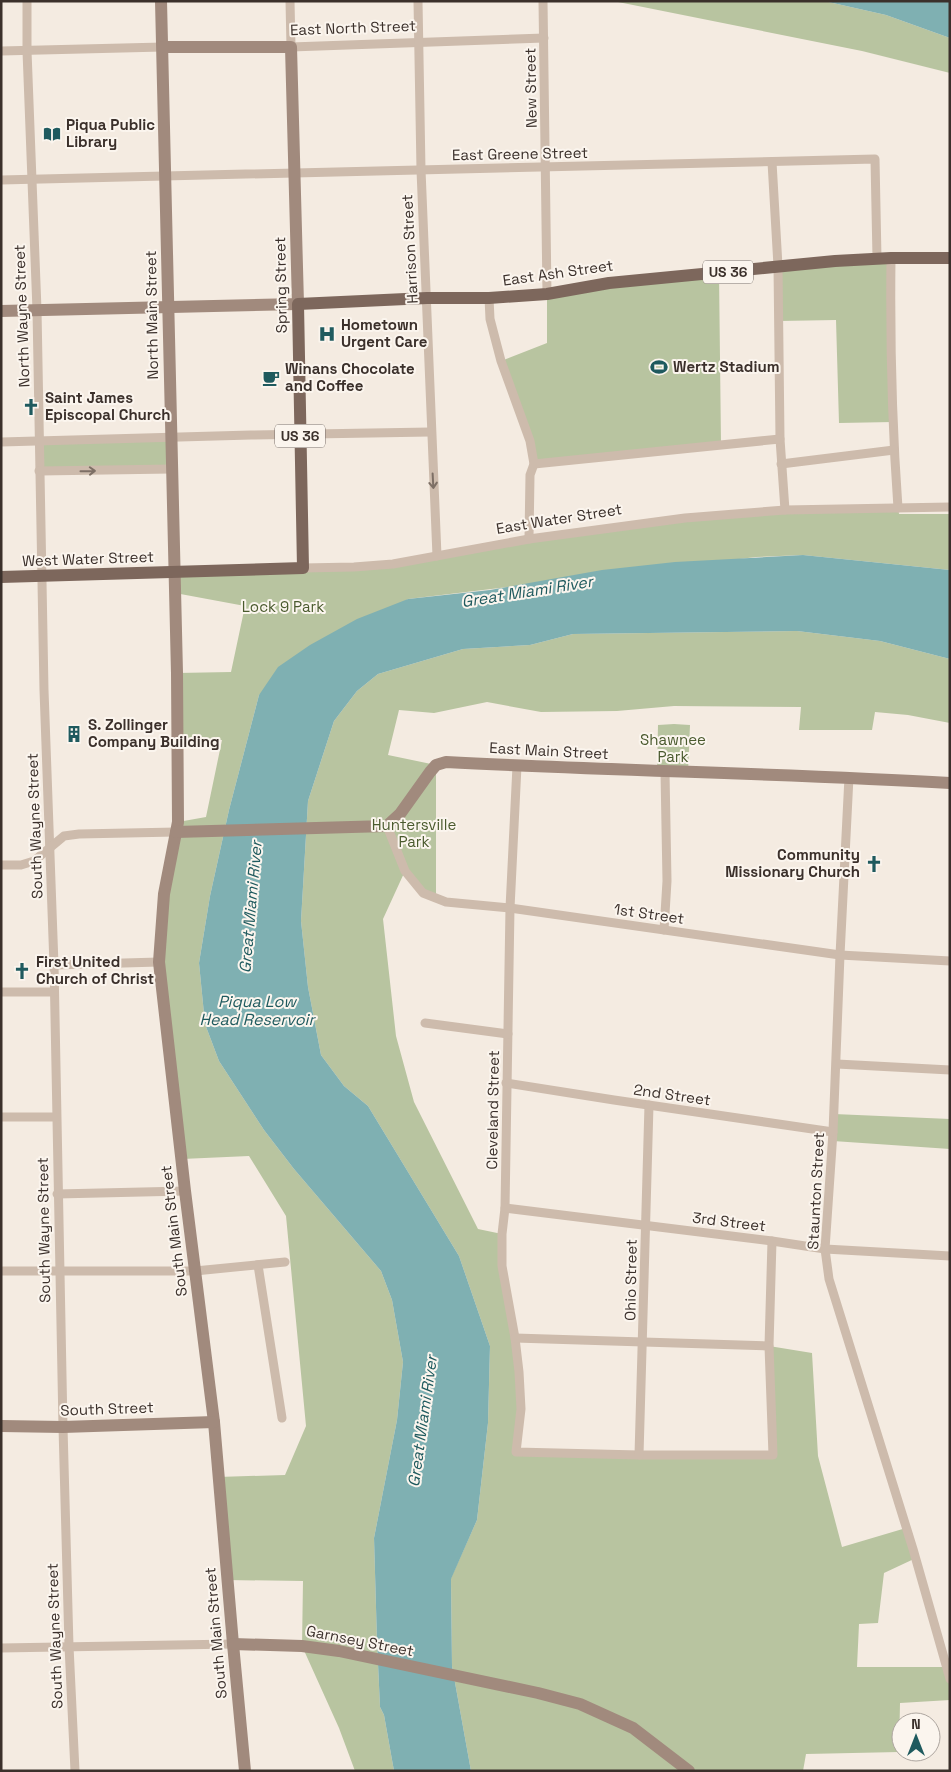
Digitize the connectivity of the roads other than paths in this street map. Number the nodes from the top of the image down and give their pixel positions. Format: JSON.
{"nodes":[{"id":1,"x":27,"y":1,"type":"edge"},
{"id":2,"x":161,"y":1,"type":"edge"},
{"id":3,"x":290,"y":1,"type":"edge"},
{"id":4,"x":418,"y":1,"type":"edge"},
{"id":5,"x":543,"y":1,"type":"edge"},
{"id":6,"x":544,"y":38,"type":"junction"},
{"id":7,"x":418,"y":42,"type":"junction"},
{"id":8,"x":162,"y":47,"type":"junction"},
{"id":9,"x":291,"y":47,"type":"junction"},
{"id":10,"x":27,"y":51,"type":"junction"},
{"id":11,"x":1,"y":52,"type":"edge"},
{"id":12,"x":772,"y":162,"type":"junction"},
{"id":13,"x":546,"y":167,"type":"junction"},
{"id":14,"x":421,"y":170,"type":"junction"},
{"id":15,"x":295,"y":173,"type":"junction"},
{"id":16,"x":165,"y":176,"type":"junction"},
{"id":17,"x":1,"y":180,"type":"edge"},
{"id":18,"x":31,"y":180,"type":"junction"},
{"id":19,"x":877,"y":258,"type":"junction"},
{"id":20,"x":891,"y":258,"type":"junction"},
{"id":21,"x":950,"y":258,"type":"edge"},
{"id":22,"x":778,"y":266,"type":"junction"},
{"id":23,"x":547,"y":294,"type":"junction"},
{"id":24,"x":427,"y":298,"type":"junction"},
{"id":25,"x":489,"y":298,"type":"junction"},
{"id":26,"x":298,"y":304,"type":"junction"},
{"id":27,"x":169,"y":307,"type":"junction"},
{"id":28,"x":36,"y":310,"type":"junction"},
{"id":29,"x":1,"y":311,"type":"edge"},
{"id":30,"x":430,"y":432,"type":"junction"},
{"id":31,"x":300,"y":434,"type":"junction"},
{"id":32,"x":171,"y":436,"type":"junction"},
{"id":33,"x":780,"y":438,"type":"junction"},
{"id":34,"x":39,"y":441,"type":"junction"},
{"id":35,"x":1,"y":442,"type":"edge"},
{"id":36,"x":894,"y":450,"type":"junction"},
{"id":37,"x":534,"y":464,"type":"junction"},
{"id":38,"x":782,"y":464,"type":"junction"},
{"id":39,"x":172,"y":469,"type":"junction"},
{"id":40,"x":39,"y":471,"type":"junction"},
{"id":41,"x":950,"y":507,"type":"edge"},
{"id":42,"x":898,"y":508,"type":"junction"},
{"id":43,"x":785,"y":510,"type":"junction"},
{"id":44,"x":529,"y":539,"type":"junction"},
{"id":45,"x":436,"y":556,"type":"junction"},
{"id":46,"x":303,"y":568,"type":"junction"},
{"id":47,"x":175,"y":572,"type":"junction"},
{"id":48,"x":41,"y":576,"type":"junction"},
{"id":49,"x":1,"y":577,"type":"edge"},
{"id":50,"x":178,"y":687,"type":"joint"},
{"id":51,"x":44,"y":690,"type":"joint"},
{"id":52,"x":517,"y":766,"type":"junction"},
{"id":53,"x":665,"y":772,"type":"junction"},
{"id":54,"x":849,"y":777,"type":"junction"},
{"id":55,"x":950,"y":784,"type":"edge"},
{"id":56,"x":387,"y":826,"type":"junction"},
{"id":57,"x":176,"y":832,"type":"junction"},
{"id":58,"x":50,"y":847,"type":"junction"},
{"id":59,"x":1,"y":865,"type":"edge"},
{"id":60,"x":510,"y":908,"type":"junction"},
{"id":61,"x":664,"y":930,"type":"junction"},
{"id":62,"x":840,"y":955,"type":"junction"},
{"id":63,"x":950,"y":961,"type":"edge"},
{"id":64,"x":159,"y":962,"type":"junction"},
{"id":65,"x":54,"y":965,"type":"junction"},
{"id":66,"x":1,"y":992,"type":"edge"},
{"id":67,"x":54,"y":992,"type":"junction"},
{"id":68,"x":425,"y":1023,"type":"dead end"},
{"id":69,"x":508,"y":1034,"type":"junction"},
{"id":70,"x":837,"y":1064,"type":"junction"},
{"id":71,"x":950,"y":1070,"type":"edge"},
{"id":72,"x":506,"y":1083,"type":"junction"},
{"id":73,"x":649,"y":1105,"type":"junction"},
{"id":74,"x":56,"y":1117,"type":"junction"},
{"id":75,"x":1,"y":1118,"type":"edge"},
{"id":76,"x":834,"y":1132,"type":"junction"},
{"id":77,"x":185,"y":1190,"type":"junction"},
{"id":78,"x":57,"y":1194,"type":"junction"},
{"id":79,"x":505,"y":1208,"type":"junction"},
{"id":80,"x":646,"y":1226,"type":"junction"},
{"id":81,"x":772,"y":1241,"type":"junction"},
{"id":82,"x":825,"y":1249,"type":"junction"},
{"id":83,"x":950,"y":1256,"type":"edge"},
{"id":84,"x":285,"y":1262,"type":"dead end"},
{"id":85,"x":258,"y":1265,"type":"junction"},
{"id":86,"x":59,"y":1270,"type":"junction"},
{"id":87,"x":1,"y":1271,"type":"edge"},
{"id":88,"x":195,"y":1271,"type":"junction"},
{"id":89,"x":515,"y":1338,"type":"junction"},
{"id":90,"x":643,"y":1342,"type":"junction"},
{"id":91,"x":769,"y":1346,"type":"junction"},
{"id":92,"x":282,"y":1418,"type":"dead end"},
{"id":93,"x":214,"y":1422,"type":"junction"},
{"id":94,"x":1,"y":1426,"type":"edge"},
{"id":95,"x":63,"y":1427,"type":"junction"},
{"id":96,"x":639,"y":1455,"type":"junction"},
{"id":97,"x":233,"y":1644,"type":"junction"},
{"id":98,"x":69,"y":1646,"type":"junction"},
{"id":99,"x":1,"y":1648,"type":"edge"},
{"id":100,"x":950,"y":1679,"type":"edge"},
{"id":101,"x":75,"y":1771,"type":"edge"},
{"id":102,"x":245,"y":1771,"type":"edge"},
{"id":103,"x":689,"y":1771,"type":"edge"}],
"edges":[{"from":1,"to":10,"type":"street","name":"North Wayne Street"},
{"from":2,"to":8,"type":"street","name":"North Main Street"},
{"from":3,"to":9,"type":"street","name":"Spring Street"},
{"from":4,"to":7,"type":"street","name":"Harrison Street"},
{"from":5,"to":6,"type":"street","name":"New Street"},
{"from":6,"to":7,"type":"street","name":"East North Street"},
{"from":6,"to":13,"type":"street","name":"New Street"},
{"from":7,"to":9,"type":"street","name":"East North Street"},
{"from":7,"to":14,"type":"street","name":"Harrison Street"},
{"from":8,"to":9,"type":"street","name":"East North Street"},
{"from":8,"to":10,"type":"street"},
{"from":8,"to":16,"type":"street","name":"North Main Street"},
{"from":9,"to":15,"type":"street","name":"Spring Street"},
{"from":10,"to":11,"type":"street"},
{"from":10,"to":18,"type":"street","name":"North Wayne Street"},
{"from":12,"to":13,"type":"street","name":"East Greene Street"},
{"from":12,"to":19,"type":"street","name":"East Greene Street"},
{"from":12,"to":22,"type":"street"},
{"from":13,"to":14,"type":"street","name":"East Greene Street"},
{"from":13,"to":23,"type":"street","name":"New Street"},
{"from":14,"to":15,"type":"street","name":"East Greene Street"},
{"from":14,"to":24,"type":"street","name":"Harrison Street"},
{"from":15,"to":16,"type":"street","name":"East Greene Street"},
{"from":15,"to":26,"type":"street","name":"Spring Street"},
{"from":16,"to":18,"type":"street","name":"East Greene Street"},
{"from":16,"to":27,"type":"street","name":"North Main Street"},
{"from":17,"to":18,"type":"street","name":"East Greene Street"},
{"from":18,"to":28,"type":"street","name":"North Wayne Street"},
{"from":19,"to":20,"type":"main road","name":"East Ash Street","number":"US 36"},
{"from":19,"to":22,"type":"main road","name":"East Ash Street","number":"US 36"},
{"from":20,"to":21,"type":"main road","name":"East Ash Street","number":"US 36"},
{"from":20,"to":36,"type":"street"},
{"from":22,"to":23,"type":"main road","name":"East Ash Street","number":"US 36"},
{"from":22,"to":33,"type":"street"},
{"from":23,"to":25,"type":"main road","name":"East Ash Street","number":"US 36"},
{"from":24,"to":25,"type":"main road","name":"East Ash Street","number":"US 36"},
{"from":24,"to":26,"type":"main road","name":"East Ash Street","number":"US 36"},
{"from":24,"to":30,"type":"street","name":"Harrison Street"},
{"from":25,"to":37,"type":"street"},
{"from":26,"to":27,"type":"street","name":"East Ash Street"},
{"from":26,"to":31,"type":"main road","name":"Spring Street","number":"US 36"},
{"from":27,"to":28,"type":"street","name":"East Ash Street"},
{"from":27,"to":32,"type":"street","name":"North Main Street"},
{"from":28,"to":29,"type":"street","name":"East Ash Street"},
{"from":28,"to":34,"type":"street","name":"North Wayne Street"},
{"from":30,"to":31,"type":"street"},
{"from":30,"to":45,"type":"street","name":"Harrison Street","one_way":true},
{"from":31,"to":32,"type":"street"},
{"from":31,"to":46,"type":"main road","name":"Spring Street","number":"US 36"},
{"from":32,"to":34,"type":"street"},
{"from":32,"to":39,"type":"street","name":"North Main Street"},
{"from":33,"to":37,"type":"street"},
{"from":33,"to":38,"type":"street"},
{"from":34,"to":35,"type":"street"},
{"from":34,"to":40,"type":"street","name":"North Wayne Street"},
{"from":36,"to":38,"type":"street"},
{"from":36,"to":42,"type":"street"},
{"from":37,"to":44,"type":"street"},
{"from":38,"to":43,"type":"street"},
{"from":40,"to":39,"type":"street","one_way":true},
{"from":39,"to":47,"type":"street","name":"North Main Street"},
{"from":40,"to":48,"type":"street","name":"North Wayne Street"},
{"from":41,"to":42,"type":"street","name":"East Water Street"},
{"from":42,"to":43,"type":"street","name":"East Water Street"},
{"from":43,"to":44,"type":"street","name":"East Water Street"},
{"from":44,"to":45,"type":"street","name":"East Water Street"},
{"from":45,"to":46,"type":"street","name":"East Water Street"},
{"from":46,"to":47,"type":"main road","name":"East Water Street"},
{"from":47,"to":48,"type":"main road","name":"West Water Street"},
{"from":47,"to":50,"type":"street","name":"North Main Street"},
{"from":48,"to":49,"type":"main road","name":"West Water Street"},
{"from":48,"to":51,"type":"street","name":"North Wayne Street"},
{"from":50,"to":57,"type":"street","name":"South Main Street"},
{"from":51,"to":58,"type":"street","name":"South Wayne Street"},
{"from":52,"to":53,"type":"street","name":"East Main Street"},
{"from":52,"to":56,"type":"street","name":"East Main Street"},
{"from":52,"to":60,"type":"street","name":"Cleveland Street"},
{"from":53,"to":54,"type":"street","name":"East Main Street"},
{"from":53,"to":61,"type":"street"},
{"from":54,"to":55,"type":"street","name":"East Main Street"},
{"from":54,"to":62,"type":"street","name":"Staunton Street"},
{"from":56,"to":57,"type":"street"},
{"from":56,"to":60,"type":"street","name":"1st Street"},
{"from":57,"to":58,"type":"street"},
{"from":57,"to":64,"type":"street","name":"South Main Street"},
{"from":58,"to":59,"type":"street"},
{"from":58,"to":65,"type":"street","name":"South Wayne Street"},
{"from":60,"to":61,"type":"street","name":"1st Street"},
{"from":60,"to":69,"type":"street","name":"Cleveland Street"},
{"from":61,"to":62,"type":"street","name":"1st Street"},
{"from":62,"to":63,"type":"street","name":"1st Street"},
{"from":62,"to":70,"type":"street","name":"Staunton Street"},
{"from":64,"to":65,"type":"street"},
{"from":64,"to":77,"type":"street","name":"South Main Street"},
{"from":65,"to":67,"type":"street","name":"South Wayne Street"},
{"from":66,"to":67,"type":"street"},
{"from":67,"to":74,"type":"street","name":"South Wayne Street"},
{"from":68,"to":69,"type":"street"},
{"from":69,"to":72,"type":"street","name":"Cleveland Street"},
{"from":70,"to":71,"type":"street"},
{"from":70,"to":76,"type":"street","name":"Staunton Street"},
{"from":72,"to":73,"type":"street","name":"2nd Street"},
{"from":72,"to":79,"type":"street","name":"Cleveland Street"},
{"from":73,"to":76,"type":"street","name":"2nd Street"},
{"from":73,"to":80,"type":"street","name":"Ohio Street"},
{"from":74,"to":75,"type":"street"},
{"from":74,"to":78,"type":"street","name":"South Wayne Street"},
{"from":76,"to":82,"type":"street","name":"Staunton Street"},
{"from":77,"to":78,"type":"street"},
{"from":77,"to":88,"type":"street","name":"South Main Street"},
{"from":78,"to":86,"type":"street","name":"South Wayne Street"},
{"from":79,"to":80,"type":"street","name":"3rd Street"},
{"from":79,"to":89,"type":"street","name":"Cleveland Street"},
{"from":80,"to":81,"type":"street","name":"3rd Street"},
{"from":80,"to":90,"type":"street","name":"Ohio Street"},
{"from":81,"to":82,"type":"street","name":"3rd Street"},
{"from":81,"to":91,"type":"street"},
{"from":82,"to":83,"type":"street","name":"3rd Street"},
{"from":82,"to":100,"type":"street","name":"Staunton Street"},
{"from":84,"to":85,"type":"street"},
{"from":85,"to":88,"type":"street"},
{"from":85,"to":92,"type":"street"},
{"from":86,"to":87,"type":"street"},
{"from":86,"to":88,"type":"street"},
{"from":86,"to":95,"type":"street","name":"South Wayne Street"},
{"from":88,"to":93,"type":"street","name":"South Main Street"},
{"from":89,"to":90,"type":"street"},
{"from":89,"to":96,"type":"street","name":"Cleveland Street"},
{"from":90,"to":91,"type":"street"},
{"from":90,"to":96,"type":"street","name":"Ohio Street"},
{"from":91,"to":96,"type":"street"},
{"from":93,"to":95,"type":"street","name":"South Street"},
{"from":93,"to":97,"type":"street","name":"South Main Street"},
{"from":94,"to":95,"type":"street","name":"South Street"},
{"from":95,"to":98,"type":"street","name":"South Wayne Street"},
{"from":97,"to":98,"type":"street","name":"Garnsey Street"},
{"from":97,"to":102,"type":"street","name":"South Main Street"},
{"from":97,"to":103,"type":"street","name":"Garnsey Street"},
{"from":98,"to":99,"type":"street","name":"Garnsey Street"},
{"from":98,"to":101,"type":"street","name":"South Wayne Street"}]}
